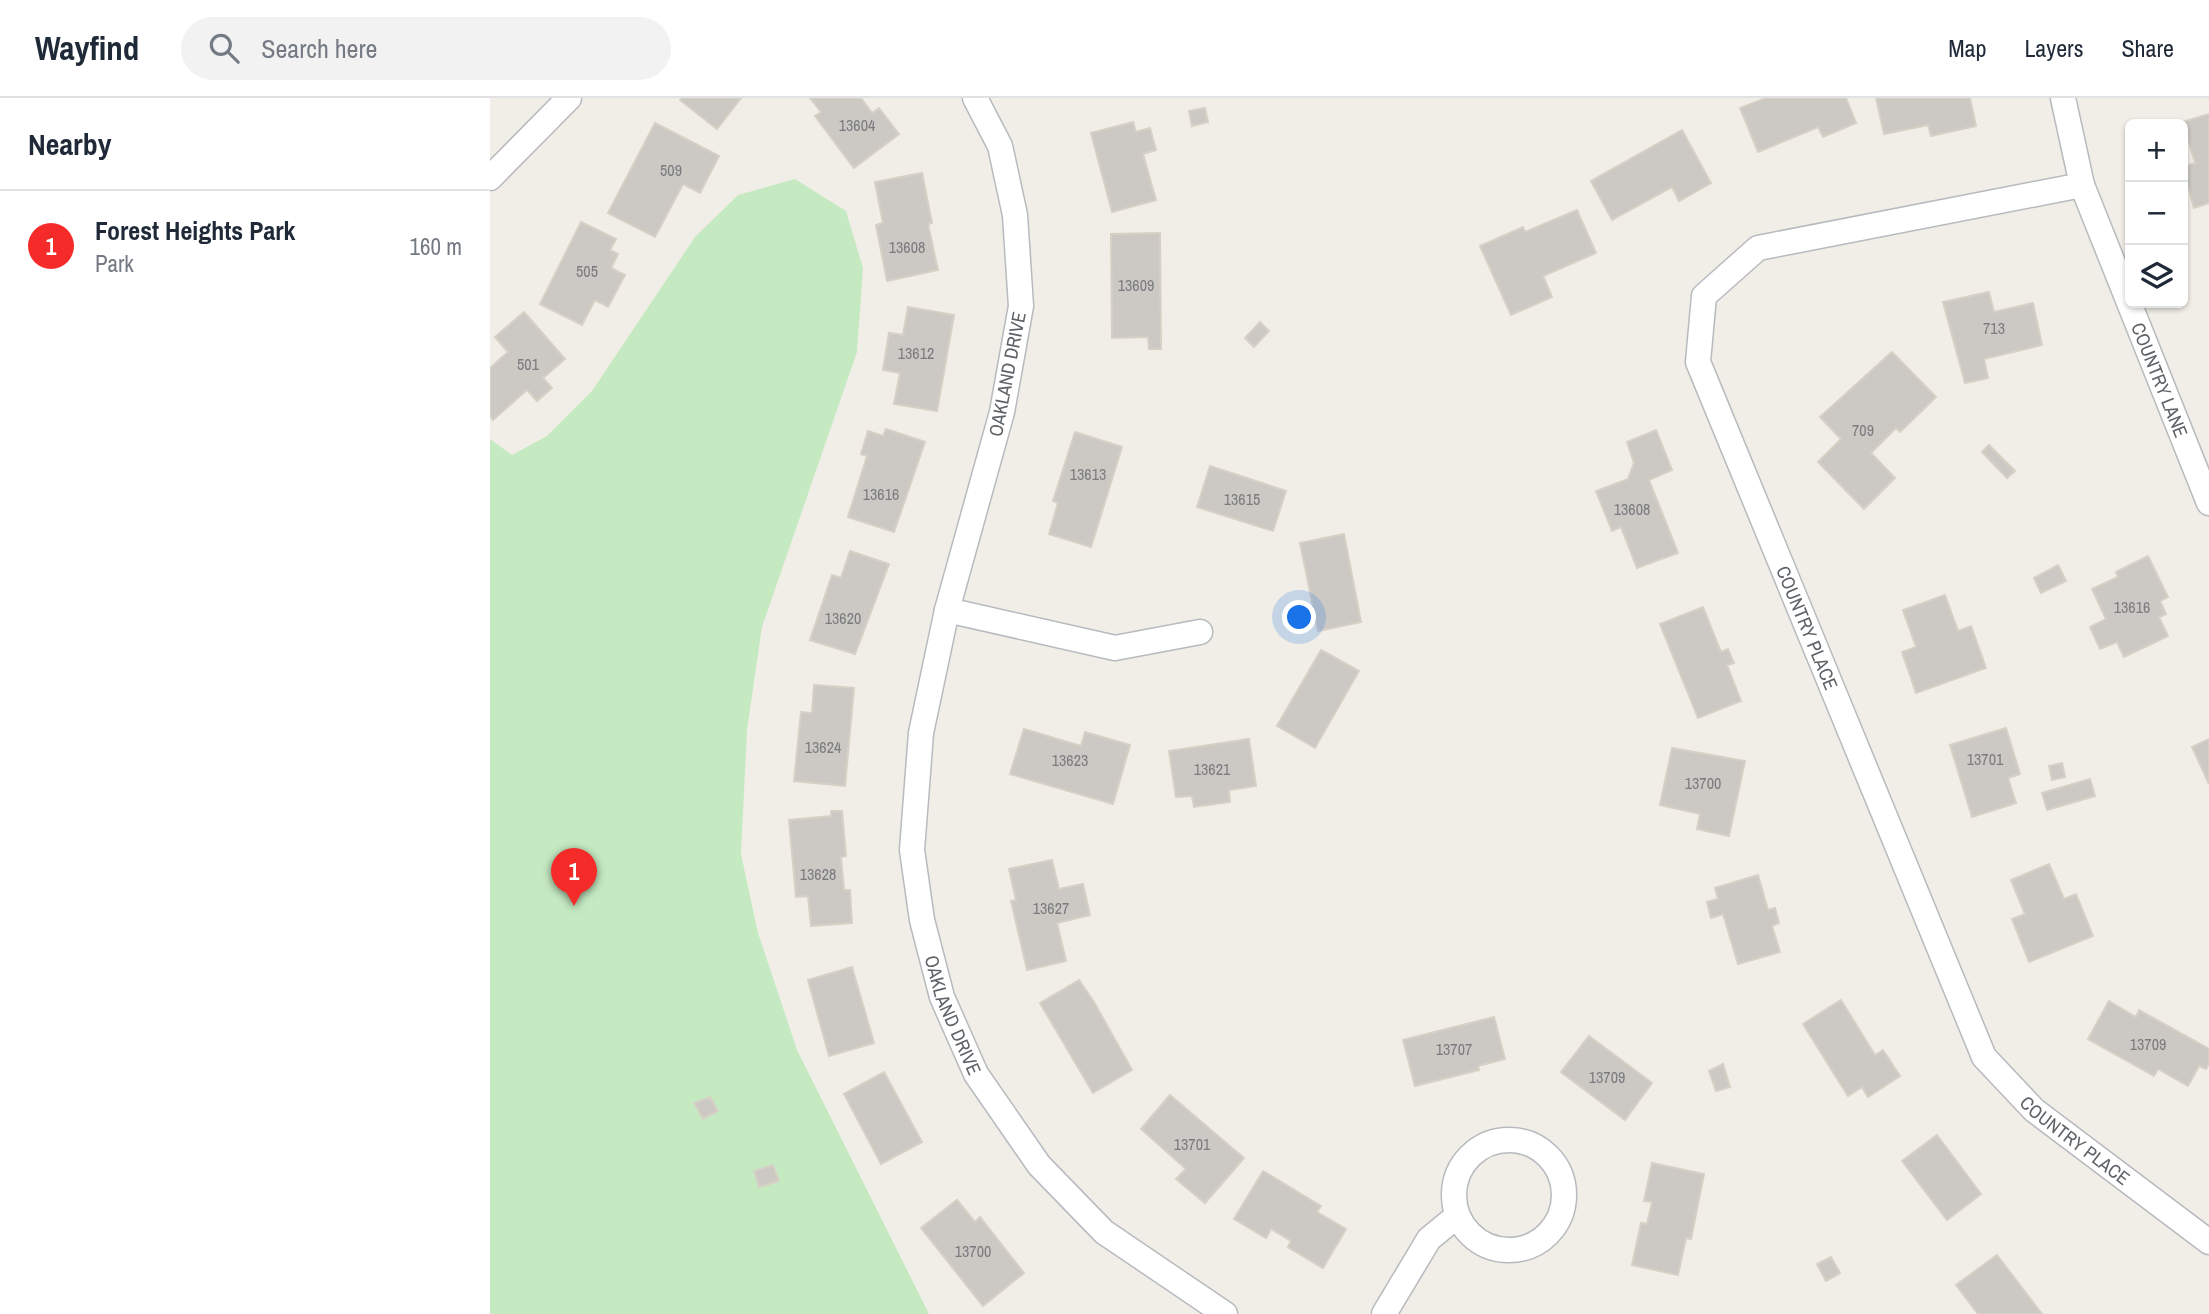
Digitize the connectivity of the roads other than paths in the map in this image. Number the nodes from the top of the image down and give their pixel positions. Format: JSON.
{"nodes":[{"id":1,"x":569,"y":98,"type":"edge"},
{"id":2,"x":975,"y":98,"type":"edge"},
{"id":3,"x":2063,"y":98,"type":"edge"},
{"id":4,"x":490,"y":178,"type":"edge"},
{"id":5,"x":2082,"y":186,"type":"junction"},
{"id":6,"x":2209,"y":503,"type":"edge"},
{"id":7,"x":947,"y":610,"type":"junction"},
{"id":8,"x":1200,"y":632,"type":"dead end"},
{"id":9,"x":1457,"y":1216,"type":"junction"},
{"id":10,"x":2209,"y":1242,"type":"edge"},
{"id":11,"x":1225,"y":1314,"type":"edge"},
{"id":12,"x":1384,"y":1314,"type":"edge"}],
"edges":[{"from":1,"to":4,"type":"street"},
{"from":2,"to":7,"type":"street","name":"OAKLAND DRIVE"},
{"from":3,"to":5,"type":"street","name":"COUNTRY LANE"},
{"from":5,"to":6,"type":"street","name":"COUNTRY LANE"},
{"from":5,"to":10,"type":"street","name":"COUNTRY PLACE"},
{"from":7,"to":8,"type":"street"},
{"from":7,"to":11,"type":"street","name":"OAKLAND DRIVE"},
{"from":9,"to":9,"type":"street"},
{"from":9,"to":12,"type":"street"}]}
